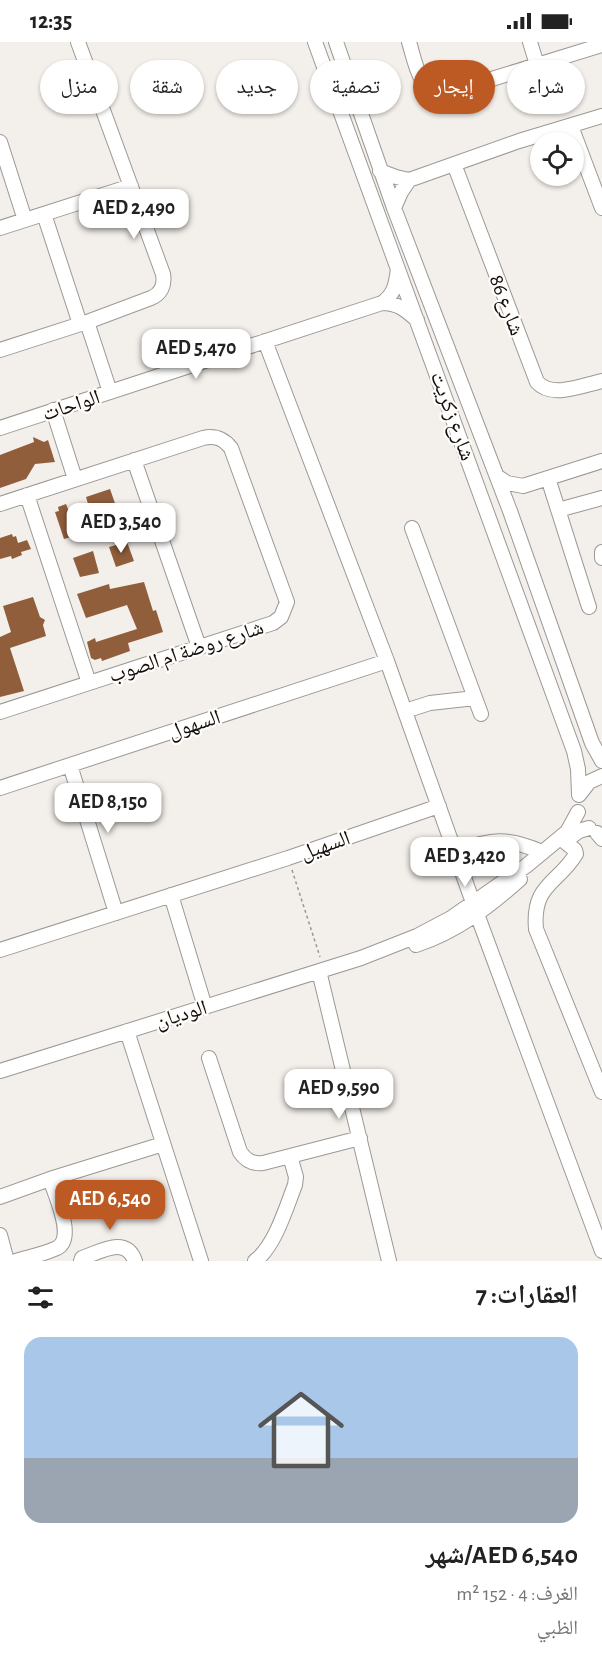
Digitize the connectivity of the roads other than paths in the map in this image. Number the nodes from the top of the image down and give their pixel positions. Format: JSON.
{"nodes":[{"id":1,"x":78,"y":42,"type":"edge"},
{"id":2,"x":315,"y":42,"type":"edge"},
{"id":3,"x":336,"y":42,"type":"edge"},
{"id":4,"x":409,"y":42,"type":"edge"},
{"id":5,"x":530,"y":42,"type":"edge"},
{"id":6,"x":602,"y":45,"type":"edge"},
{"id":7,"x":535,"y":60,"type":"edge"},
{"id":8,"x":553,"y":60,"type":"edge"},
{"id":9,"x":507,"y":74,"type":"edge"},
{"id":10,"x":602,"y":116,"type":"edge"},
{"id":11,"x":571,"y":126,"type":"junction"},
{"id":12,"x":0,"y":142,"type":"edge"},
{"id":13,"x":453,"y":164,"type":"junction"},
{"id":14,"x":380,"y":171,"type":"junction"},
{"id":15,"x":410,"y":180,"type":"junction"},
{"id":16,"x":131,"y":186,"type":"junction"},
{"id":17,"x":394,"y":208,"type":"junction"},
{"id":18,"x":602,"y":208,"type":"edge"},
{"id":19,"x":44,"y":214,"type":"junction"},
{"id":20,"x":26,"y":220,"type":"junction"},
{"id":21,"x":0,"y":228,"type":"edge"},
{"id":22,"x":398,"y":268,"type":"junction"},
{"id":23,"x":382,"y":303,"type":"junction"},
{"id":24,"x":418,"y":321,"type":"junction"},
{"id":25,"x":83,"y":323,"type":"junction"},
{"id":26,"x":265,"y":341,"type":"junction"},
{"id":27,"x":0,"y":350,"type":"edge"},
{"id":28,"x":602,"y":381,"type":"edge"},
{"id":29,"x":110,"y":392,"type":"junction"},
{"id":30,"x":53,"y":410,"type":"junction"},
{"id":31,"x":0,"y":428,"type":"edge"},
{"id":32,"x":134,"y":460,"type":"junction"},
{"id":33,"x":602,"y":461,"type":"edge"},
{"id":34,"x":498,"y":477,"type":"junction"},
{"id":35,"x":548,"y":478,"type":"junction"},
{"id":36,"x":75,"y":479,"type":"junction"},
{"id":37,"x":523,"y":486,"type":"junction"},
{"id":38,"x":27,"y":495,"type":"junction"},
{"id":39,"x":602,"y":498,"type":"edge"},
{"id":40,"x":0,"y":504,"type":"edge"},
{"id":41,"x":558,"y":510,"type":"junction"},
{"id":42,"x":510,"y":511,"type":"junction"},
{"id":43,"x":412,"y":528,"type":"dead end"},
{"id":44,"x":602,"y":552,"type":"edge"},
{"id":45,"x":602,"y":558,"type":"edge"},
{"id":46,"x":589,"y":607,"type":"dead end"},
{"id":47,"x":199,"y":647,"type":"junction"},
{"id":48,"x":387,"y":661,"type":"junction"},
{"id":49,"x":89,"y":683,"type":"junction"},
{"id":50,"x":475,"y":698,"type":"junction"},
{"id":51,"x":405,"y":711,"type":"junction"},
{"id":52,"x":0,"y":712,"type":"edge"},
{"id":53,"x":481,"y":714,"type":"dead end"},
{"id":54,"x":602,"y":761,"type":"edge"},
{"id":55,"x":70,"y":765,"type":"junction"},
{"id":56,"x":602,"y":776,"type":"edge"},
{"id":57,"x":1,"y":783,"type":"edge"},
{"id":58,"x":579,"y":794,"type":"junction"},
{"id":59,"x":439,"y":807,"type":"junction"},
{"id":60,"x":578,"y":812,"type":"junction"},
{"id":61,"x":597,"y":833,"type":"edge"},
{"id":62,"x":564,"y":841,"type":"junction"},
{"id":63,"x":455,"y":852,"type":"junction"},
{"id":64,"x":542,"y":852,"type":"junction"},
{"id":65,"x":171,"y":895,"type":"junction"},
{"id":66,"x":475,"y":908,"type":"junction"},
{"id":67,"x":116,"y":913,"type":"junction"},
{"id":68,"x":0,"y":950,"type":"edge"},
{"id":69,"x":321,"y":970,"type":"junction"},
{"id":70,"x":205,"y":1007,"type":"junction"},
{"id":71,"x":128,"y":1031,"type":"junction"},
{"id":72,"x":209,"y":1058,"type":"dead end"},
{"id":73,"x":0,"y":1071,"type":"edge"},
{"id":74,"x":602,"y":1092,"type":"edge"},
{"id":75,"x":360,"y":1138,"type":"junction"},
{"id":76,"x":163,"y":1144,"type":"junction"},
{"id":77,"x":290,"y":1156,"type":"junction"},
{"id":78,"x":50,"y":1179,"type":"junction"},
{"id":79,"x":0,"y":1197,"type":"edge"},
{"id":80,"x":0,"y":1235,"type":"edge"},
{"id":81,"x":602,"y":1251,"type":"edge"},
{"id":82,"x":8,"y":1261,"type":"edge"},
{"id":83,"x":16,"y":1261,"type":"edge"},
{"id":84,"x":81,"y":1261,"type":"edge"},
{"id":85,"x":135,"y":1261,"type":"edge"},
{"id":86,"x":201,"y":1261,"type":"edge"},
{"id":87,"x":255,"y":1261,"type":"edge"},
{"id":88,"x":389,"y":1261,"type":"edge"}],
"edges":[{"from":1,"to":16,"type":"street"},
{"from":2,"to":22,"type":"street","name":"شارع زكريت"},
{"from":3,"to":14,"type":"street","name":"شارع زكريت"},
{"from":4,"to":9,"type":"street"},
{"from":5,"to":7,"type":"street"},
{"from":6,"to":8,"type":"street"},
{"from":10,"to":11,"type":"street"},
{"from":11,"to":13,"type":"street"},
{"from":11,"to":18,"type":"street"},
{"from":12,"to":20,"type":"street"},
{"from":13,"to":15,"type":"street"},
{"from":13,"to":28,"type":"street","name":"شارع 86"},
{"from":14,"to":15,"type":"street"},
{"from":14,"to":17,"type":"street","name":"شارع زكريت"},
{"from":15,"to":17,"type":"street"},
{"from":16,"to":19,"type":"street"},
{"from":16,"to":25,"type":"street"},
{"from":17,"to":34,"type":"street","name":"شارع زكريت"},
{"from":19,"to":20,"type":"street"},
{"from":19,"to":25,"type":"street"},
{"from":20,"to":21,"type":"street"},
{"from":22,"to":23,"type":"street"},
{"from":22,"to":24,"type":"street","name":"شارع زكريت"},
{"from":23,"to":24,"type":"street"},
{"from":23,"to":26,"type":"street","name":"الواحات"},
{"from":24,"to":58,"type":"street","name":"شارع زكريت"},
{"from":25,"to":27,"type":"street"},
{"from":25,"to":29,"type":"street"},
{"from":26,"to":29,"type":"street","name":"الواحات"},
{"from":26,"to":48,"type":"street"},
{"from":29,"to":30,"type":"street","name":"الواحات"},
{"from":30,"to":31,"type":"street","name":"الواحات"},
{"from":30,"to":36,"type":"street"},
{"from":32,"to":36,"type":"street","name":"شارع روضة ام الصوب"},
{"from":32,"to":47,"type":"street"},
{"from":32,"to":47,"type":"street","name":"شارع روضة ام الصوب"},
{"from":33,"to":35,"type":"street"},
{"from":34,"to":37,"type":"street"},
{"from":34,"to":42,"type":"street","name":"شارع زكريت"},
{"from":35,"to":37,"type":"street"},
{"from":35,"to":41,"type":"street"},
{"from":36,"to":38,"type":"street","name":"شارع روضة ام الصوب"},
{"from":37,"to":42,"type":"street"},
{"from":38,"to":40,"type":"street","name":"شارع روضة ام الصوب"},
{"from":38,"to":49,"type":"street"},
{"from":39,"to":41,"type":"street"},
{"from":41,"to":46,"type":"street"},
{"from":42,"to":54,"type":"street","name":"شارع زكريت"},
{"from":43,"to":50,"type":"street"},
{"from":44,"to":45,"type":"street"},
{"from":47,"to":49,"type":"street","name":"شارع روضة ام الصوب"},
{"from":48,"to":51,"type":"street"},
{"from":48,"to":55,"type":"street","name":"السهول"},
{"from":49,"to":52,"type":"street","name":"شارع روضة ام الصوب"},
{"from":50,"to":51,"type":"street"},
{"from":50,"to":53,"type":"street"},
{"from":51,"to":59,"type":"street"},
{"from":55,"to":57,"type":"street","name":"السهول"},
{"from":55,"to":67,"type":"street"},
{"from":56,"to":58,"type":"street"},
{"from":58,"to":60,"type":"street","name":"شارع زكريت"},
{"from":59,"to":63,"type":"street"},
{"from":59,"to":65,"type":"street","name":"السهيل"},
{"from":60,"to":61,"type":"street"},
{"from":60,"to":64,"type":"street","name":"الوديان"},
{"from":61,"to":62,"type":"street","name":"الوديان"},
{"from":62,"to":66,"type":"street","name":"الوديان"},
{"from":62,"to":74,"type":"street"},
{"from":63,"to":64,"type":"street"},
{"from":63,"to":66,"type":"street"},
{"from":64,"to":66,"type":"street","name":"الوديان"},
{"from":65,"to":67,"type":"street","name":"السهيل"},
{"from":65,"to":70,"type":"street"},
{"from":66,"to":69,"type":"street","name":"الوديان"},
{"from":66,"to":81,"type":"street"},
{"from":67,"to":68,"type":"street","name":"السهيل"},
{"from":69,"to":70,"type":"street","name":"الوديان"},
{"from":69,"to":75,"type":"street"},
{"from":70,"to":71,"type":"street","name":"الوديان"},
{"from":71,"to":73,"type":"street","name":"الوديان"},
{"from":71,"to":76,"type":"street"},
{"from":72,"to":77,"type":"street"},
{"from":75,"to":77,"type":"street"},
{"from":75,"to":88,"type":"street"},
{"from":76,"to":78,"type":"street"},
{"from":76,"to":86,"type":"street"},
{"from":77,"to":87,"type":"street"},
{"from":78,"to":79,"type":"street"},
{"from":78,"to":83,"type":"street"},
{"from":80,"to":82,"type":"street"},
{"from":84,"to":85,"type":"street"}]}
